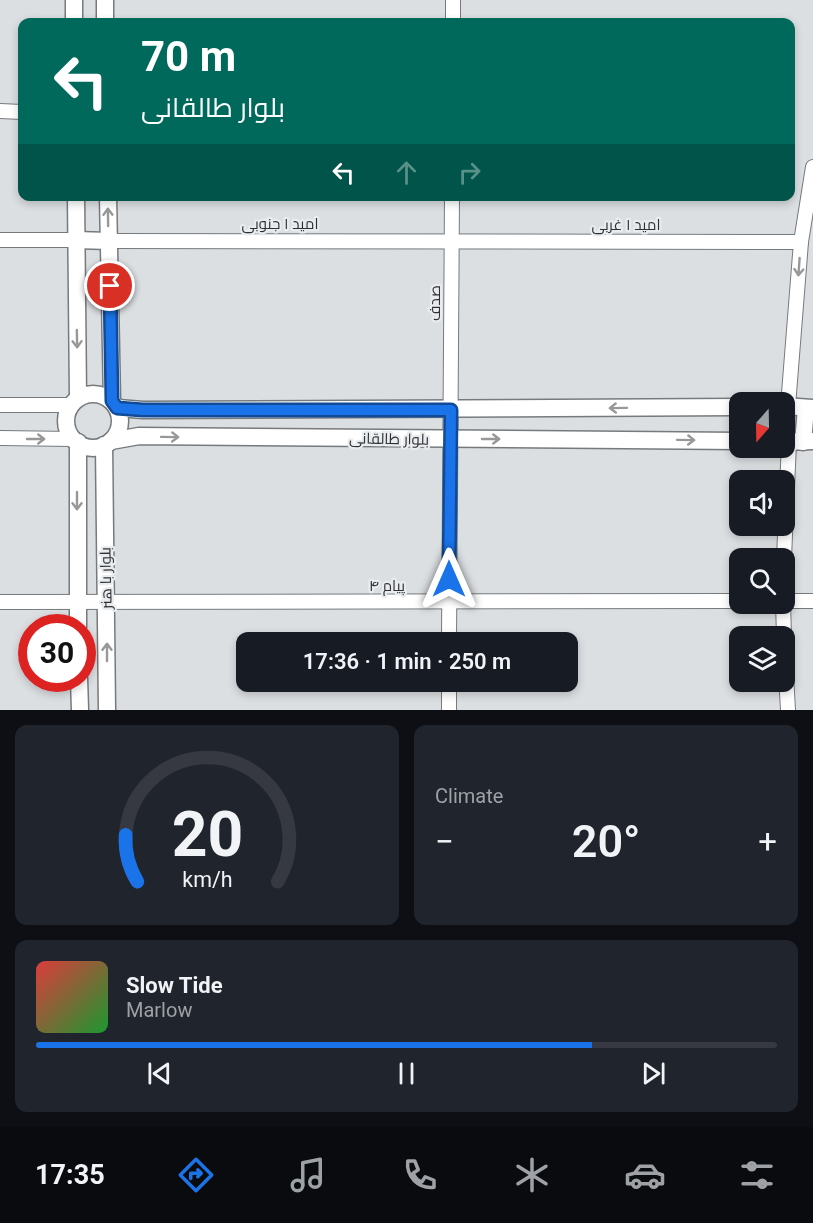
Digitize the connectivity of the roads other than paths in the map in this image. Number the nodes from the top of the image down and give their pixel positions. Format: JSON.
{"nodes":[{"id":1,"x":74,"y":0,"type":"edge"},
{"id":2,"x":105,"y":0,"type":"edge"},
{"id":3,"x":453,"y":0,"type":"edge"},
{"id":4,"x":74,"y":18,"type":"edge"},
{"id":5,"x":105,"y":18,"type":"edge"},
{"id":6,"x":453,"y":18,"type":"edge"},
{"id":7,"x":0,"y":111,"type":"edge"},
{"id":8,"x":18,"y":112,"type":"edge"},
{"id":9,"x":813,"y":168,"type":"edge"},
{"id":10,"x":76,"y":201,"type":"edge"},
{"id":11,"x":108,"y":201,"type":"edge"},
{"id":12,"x":452,"y":201,"type":"edge"},
{"id":13,"x":0,"y":240,"type":"edge"},
{"id":14,"x":76,"y":240,"type":"junction"},
{"id":15,"x":109,"y":241,"type":"junction"},
{"id":16,"x":452,"y":241,"type":"junction"},
{"id":17,"x":801,"y":242,"type":"junction"},
{"id":18,"x":787,"y":392,"type":"edge"},
{"id":19,"x":74,"y":402,"type":"junction"},
{"id":20,"x":0,"y":405,"type":"edge"},
{"id":21,"x":115,"y":405,"type":"junction"},
{"id":22,"x":729,"y":407,"type":"edge"},
{"id":23,"x":809,"y":408,"type":"edge"},
{"id":24,"x":451,"y":410,"type":"junction"},
{"id":25,"x":0,"y":438,"type":"edge"},
{"id":26,"x":450,"y":439,"type":"junction"},
{"id":27,"x":75,"y":441,"type":"junction"},
{"id":28,"x":729,"y":441,"type":"edge"},
{"id":29,"x":798,"y":442,"type":"edge"},
{"id":30,"x":108,"y":443,"type":"junction"},
{"id":31,"x":785,"y":548,"type":"edge"},
{"id":32,"x":729,"y":601,"type":"edge"},
{"id":33,"x":813,"y":601,"type":"edge"},
{"id":34,"x":0,"y":602,"type":"edge"},
{"id":35,"x":449,"y":602,"type":"junction"},
{"id":36,"x":795,"y":602,"type":"edge"},
{"id":37,"x":78,"y":603,"type":"junction"},
{"id":38,"x":106,"y":603,"type":"junction"},
{"id":39,"x":78,"y":614,"type":"edge"},
{"id":40,"x":449,"y":632,"type":"edge"},
{"id":41,"x":79,"y":692,"type":"edge"},
{"id":42,"x":449,"y":692,"type":"edge"},
{"id":43,"x":787,"y":692,"type":"edge"},
{"id":44,"x":80,"y":710,"type":"edge"},
{"id":45,"x":107,"y":710,"type":"edge"},
{"id":46,"x":449,"y":710,"type":"edge"},
{"id":47,"x":788,"y":710,"type":"edge"}],
"edges":[{"from":1,"to":4,"type":"street"},
{"from":2,"to":5,"type":"street"},
{"from":3,"to":6,"type":"street"},
{"from":7,"to":8,"type":"street"},
{"from":9,"to":17,"type":"street"},
{"from":10,"to":14,"type":"street"},
{"from":15,"to":11,"type":"street","one_way":true},
{"from":12,"to":16,"type":"street","name":"صدف"},
{"from":13,"to":14,"type":"street"},
{"from":14,"to":15,"type":"street"},
{"from":14,"to":19,"type":"street","one_way":true},
{"from":15,"to":16,"type":"street","name":"امید ۱ جنوبی"},
{"from":15,"to":21,"type":"street"},
{"from":16,"to":17,"type":"street","name":"امید ۱ غربی"},
{"from":16,"to":24,"type":"street","name":"صدف"},
{"from":17,"to":18,"type":"street","one_way":true},
{"from":19,"to":20,"type":"street"},
{"from":19,"to":21,"type":"street"},
{"from":19,"to":27,"type":"street"},
{"from":21,"to":24,"type":"street","name":"بلوار طالقانی"},
{"from":21,"to":30,"type":"street"},
{"from":22,"to":24,"type":"street","name":"بلوار طالقانی","one_way":true},
{"from":23,"to":29,"type":"street"},
{"from":24,"to":26,"type":"street","name":"صدف"},
{"from":25,"to":27,"type":"street","one_way":true},
{"from":26,"to":28,"type":"street","name":"بلوار طالقانی","one_way":true},
{"from":30,"to":26,"type":"street","name":"بلوار طالقانی","one_way":true},
{"from":26,"to":35,"type":"street","name":"صدف"},
{"from":27,"to":30,"type":"street"},
{"from":27,"to":37,"type":"street","name":"بلوار با هنر","one_way":true},
{"from":29,"to":31,"type":"street"},
{"from":30,"to":38,"type":"street","name":"بلوار با هنر"},
{"from":32,"to":35,"type":"street","name":"پیام ۴"},
{"from":33,"to":36,"type":"street"},
{"from":34,"to":37,"type":"street","name":"پیام ۴"},
{"from":35,"to":38,"type":"street","name":"پیام ۴"},
{"from":35,"to":40,"type":"street","name":"صدف"},
{"from":37,"to":38,"type":"street","name":"پیام ۴"},
{"from":37,"to":39,"type":"street","name":"بلوار با هنر"},
{"from":45,"to":38,"type":"street","name":"بلوار با هنر","one_way":true},
{"from":41,"to":44,"type":"street"},
{"from":42,"to":46,"type":"street"},
{"from":43,"to":47,"type":"street"}]}
